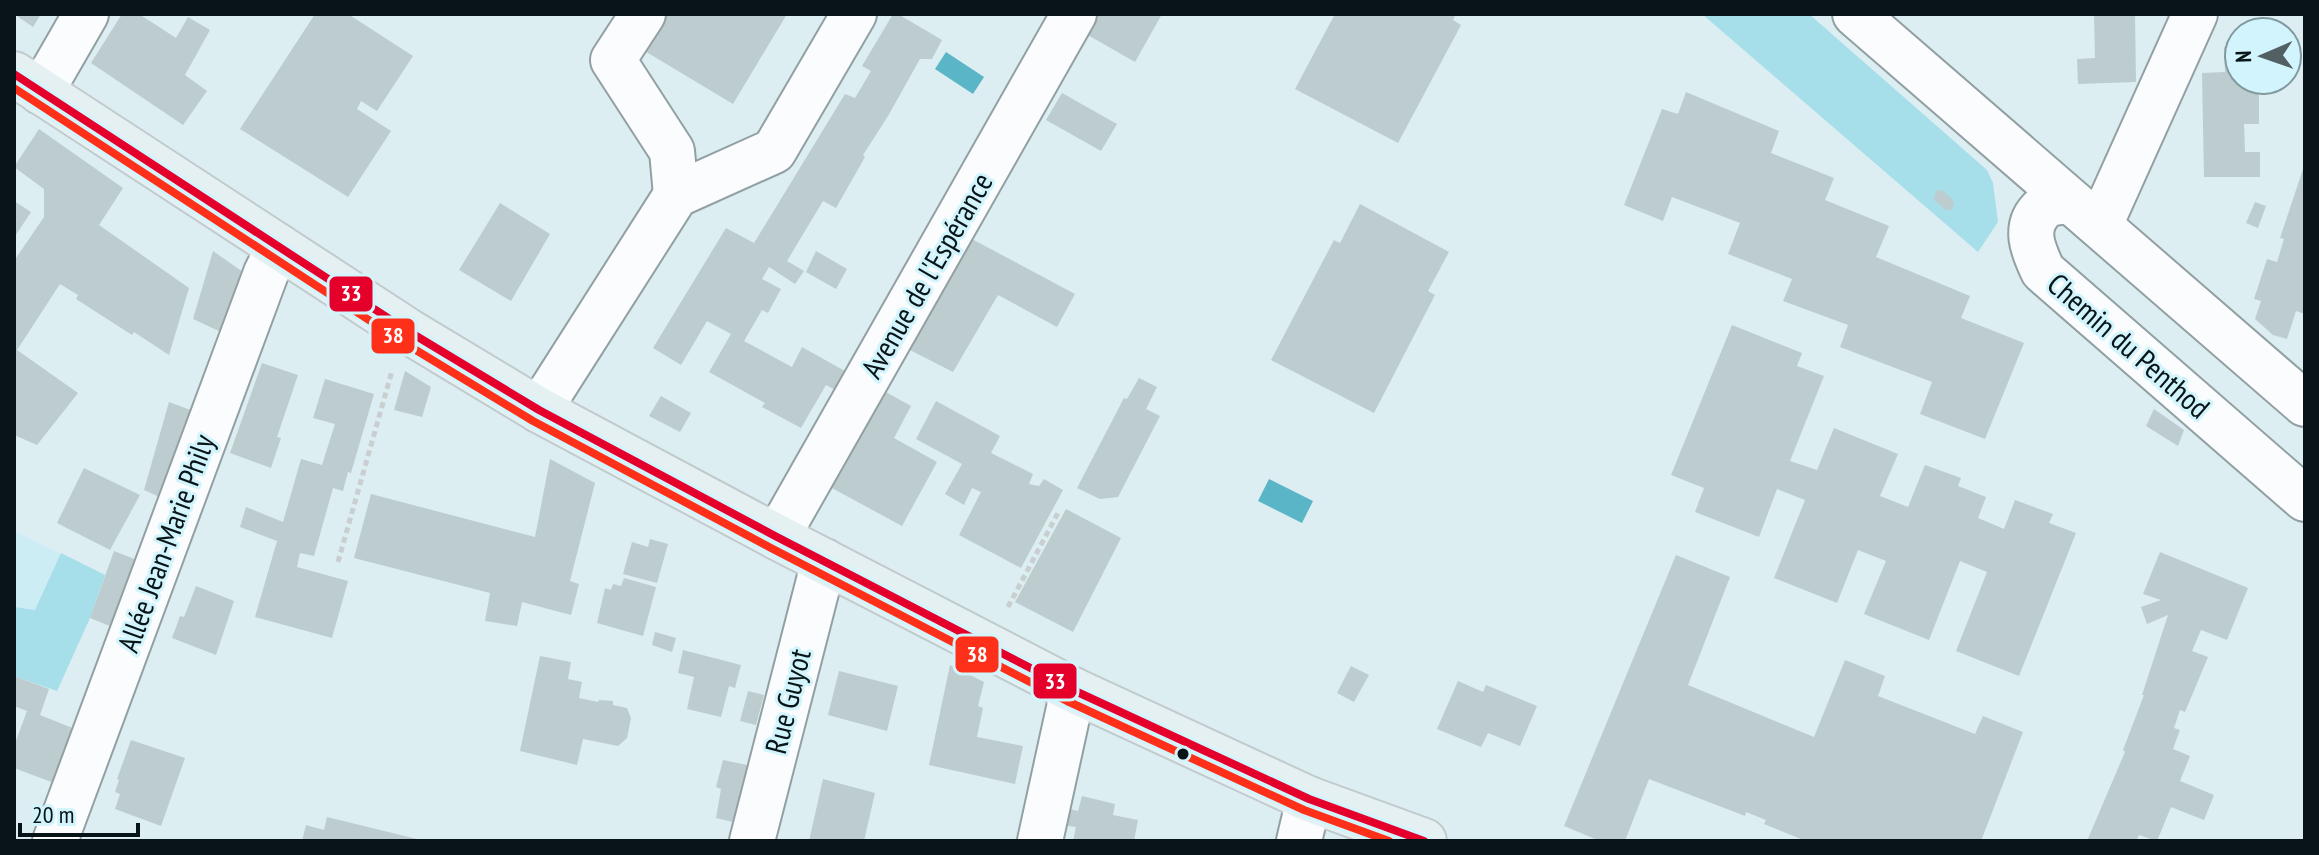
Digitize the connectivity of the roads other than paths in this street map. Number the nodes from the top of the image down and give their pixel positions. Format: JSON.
{"nodes":[{"id":1,"x":86,"y":14,"type":"edge"},
{"id":2,"x":643,"y":14,"type":"edge"},
{"id":3,"x":854,"y":14,"type":"edge"},
{"id":4,"x":1074,"y":14,"type":"edge"},
{"id":5,"x":1855,"y":14,"type":"edge"},
{"id":6,"x":2195,"y":14,"type":"edge"},
{"id":7,"x":28,"y":83,"type":"edge"},
{"id":8,"x":676,"y":195,"type":"junction"},
{"id":9,"x":2084,"y":213,"type":"junction"},
{"id":10,"x":279,"y":247,"type":"junction"},
{"id":11,"x":2304,"y":396,"type":"edge"},
{"id":12,"x":539,"y":410,"type":"junction"},
{"id":13,"x":2305,"y":499,"type":"edge"},
{"id":14,"x":777,"y":537,"type":"junction"},
{"id":15,"x":824,"y":561,"type":"junction"},
{"id":16,"x":1073,"y":690,"type":"junction"},
{"id":17,"x":1309,"y":799,"type":"junction"},
{"id":18,"x":55,"y":841,"type":"edge"},
{"id":19,"x":752,"y":841,"type":"edge"},
{"id":20,"x":1040,"y":841,"type":"edge"},
{"id":21,"x":1299,"y":841,"type":"edge"},
{"id":22,"x":1424,"y":841,"type":"edge"}],
"edges":[{"from":1,"to":7,"type":"street"},
{"from":2,"to":8,"type":"street"},
{"from":3,"to":8,"type":"street"},
{"from":4,"to":14,"type":"street","name":"Avenue de l'Espérance"},
{"from":5,"to":9,"type":"street"},
{"from":6,"to":9,"type":"street"},
{"from":7,"to":10,"type":"main road"},
{"from":8,"to":12,"type":"street"},
{"from":9,"to":11,"type":"street"},
{"from":9,"to":13,"type":"street","name":"Chemin du Penthod"},
{"from":10,"to":12,"type":"main road"},
{"from":10,"to":18,"type":"street","name":"Allée Jean-Marie Phily"},
{"from":12,"to":14,"type":"main road"},
{"from":14,"to":15,"type":"main road"},
{"from":15,"to":16,"type":"main road"},
{"from":15,"to":19,"type":"street","name":"Rue Guyot"},
{"from":16,"to":17,"type":"main road"},
{"from":16,"to":20,"type":"street"},
{"from":17,"to":21,"type":"street"},
{"from":17,"to":22,"type":"main road"}]}
